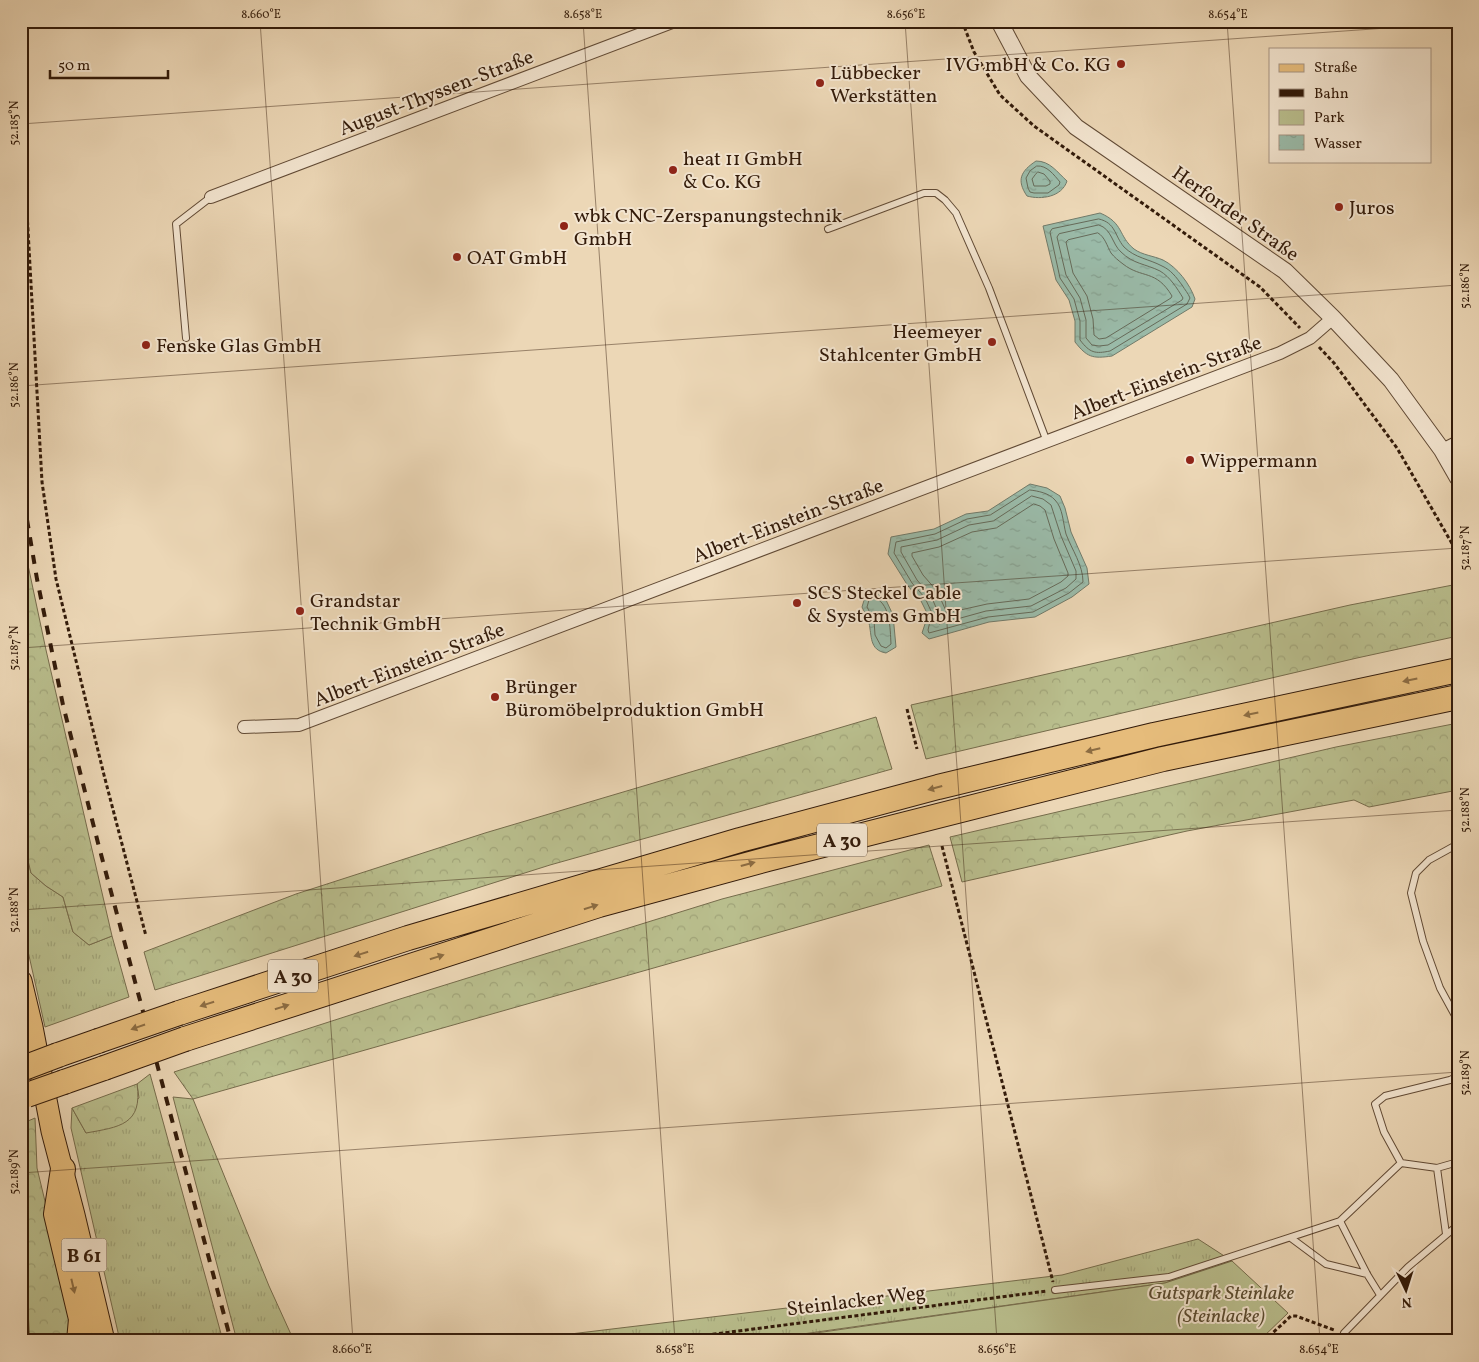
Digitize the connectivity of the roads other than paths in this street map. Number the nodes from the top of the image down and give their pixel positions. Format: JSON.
{"nodes":[{"id":1,"x":675,"y":21,"type":"edge"},
{"id":2,"x":999,"y":21,"type":"edge"},
{"id":3,"x":211,"y":197,"type":"joint"},
{"id":4,"x":828,"y":229,"type":"dead end"},
{"id":5,"x":1333,"y":318,"type":"junction"},
{"id":6,"x":186,"y":338,"type":"dead end"},
{"id":7,"x":1047,"y":442,"type":"junction"},
{"id":8,"x":1458,"y":442,"type":"edge"},
{"id":9,"x":1442,"y":450,"type":"junction"},
{"id":10,"x":1458,"y":478,"type":"edge"},
{"id":11,"x":1458,"y":670,"type":"edge"},
{"id":12,"x":1458,"y":697,"type":"edge"},
{"id":13,"x":244,"y":727,"type":"dead end"},
{"id":14,"x":1458,"y":844,"type":"edge"},
{"id":15,"x":21,"y":981,"type":"edge"},
{"id":16,"x":1458,"y":1021,"type":"edge"},
{"id":17,"x":21,"y":1069,"type":"edge"},
{"id":18,"x":1458,"y":1076,"type":"edge"},
{"id":19,"x":24,"y":1096,"type":"edge"},
{"id":20,"x":1458,"y":1162,"type":"edge"},
{"id":21,"x":1401,"y":1163,"type":"junction"},
{"id":22,"x":1438,"y":1168,"type":"junction"},
{"id":23,"x":62,"y":1169,"type":"junction"},
{"id":24,"x":1340,"y":1221,"type":"junction"},
{"id":25,"x":1458,"y":1225,"type":"edge"},
{"id":26,"x":1446,"y":1234,"type":"junction"},
{"id":27,"x":1291,"y":1238,"type":"junction"},
{"id":28,"x":1367,"y":1274,"type":"junction"},
{"id":29,"x":1055,"y":1290,"type":"road end"},
{"id":30,"x":1380,"y":1295,"type":"junction"},
{"id":31,"x":79,"y":1341,"type":"edge"},
{"id":32,"x":104,"y":1341,"type":"edge"},
{"id":33,"x":1342,"y":1341,"type":"edge"}],
"edges":[{"from":1,"to":3,"type":"street","name":"August-Thyssen-Straße"},
{"from":2,"to":5,"type":"street","name":"Herforder Straße"},
{"from":3,"to":6,"type":"lane"},
{"from":4,"to":7,"type":"lane"},
{"from":5,"to":7,"type":"street","name":"Albert-Einstein-Straße"},
{"from":5,"to":9,"type":"street","name":"Herforder Straße"},
{"from":7,"to":13,"type":"street","name":"Albert-Einstein-Straße"},
{"from":8,"to":9,"type":"street"},
{"from":9,"to":10,"type":"street","name":"Herforder Straße"},
{"from":11,"to":17,"type":"highway","number":"A 30","one_way":true,"bridge":true},
{"from":19,"to":12,"type":"highway","number":"A 30","one_way":true,"bridge":true},
{"from":14,"to":16,"type":"lane"},
{"from":15,"to":23,"type":"main road","number":"B 61"},
{"from":18,"to":21,"type":"lane"},
{"from":20,"to":22,"type":"lane"},
{"from":21,"to":22,"type":"lane"},
{"from":21,"to":24,"type":"lane"},
{"from":22,"to":26,"type":"lane"},
{"from":23,"to":31,"type":"highway","one_way":true},
{"from":23,"to":32,"type":"main road","number":"B 61"},
{"from":24,"to":27,"type":"lane"},
{"from":24,"to":28,"type":"lane"},
{"from":25,"to":26,"type":"lane"},
{"from":26,"to":30,"type":"lane"},
{"from":27,"to":28,"type":"lane"},
{"from":27,"to":29,"type":"lane"},
{"from":28,"to":30,"type":"lane"},
{"from":30,"to":33,"type":"lane"}]}
